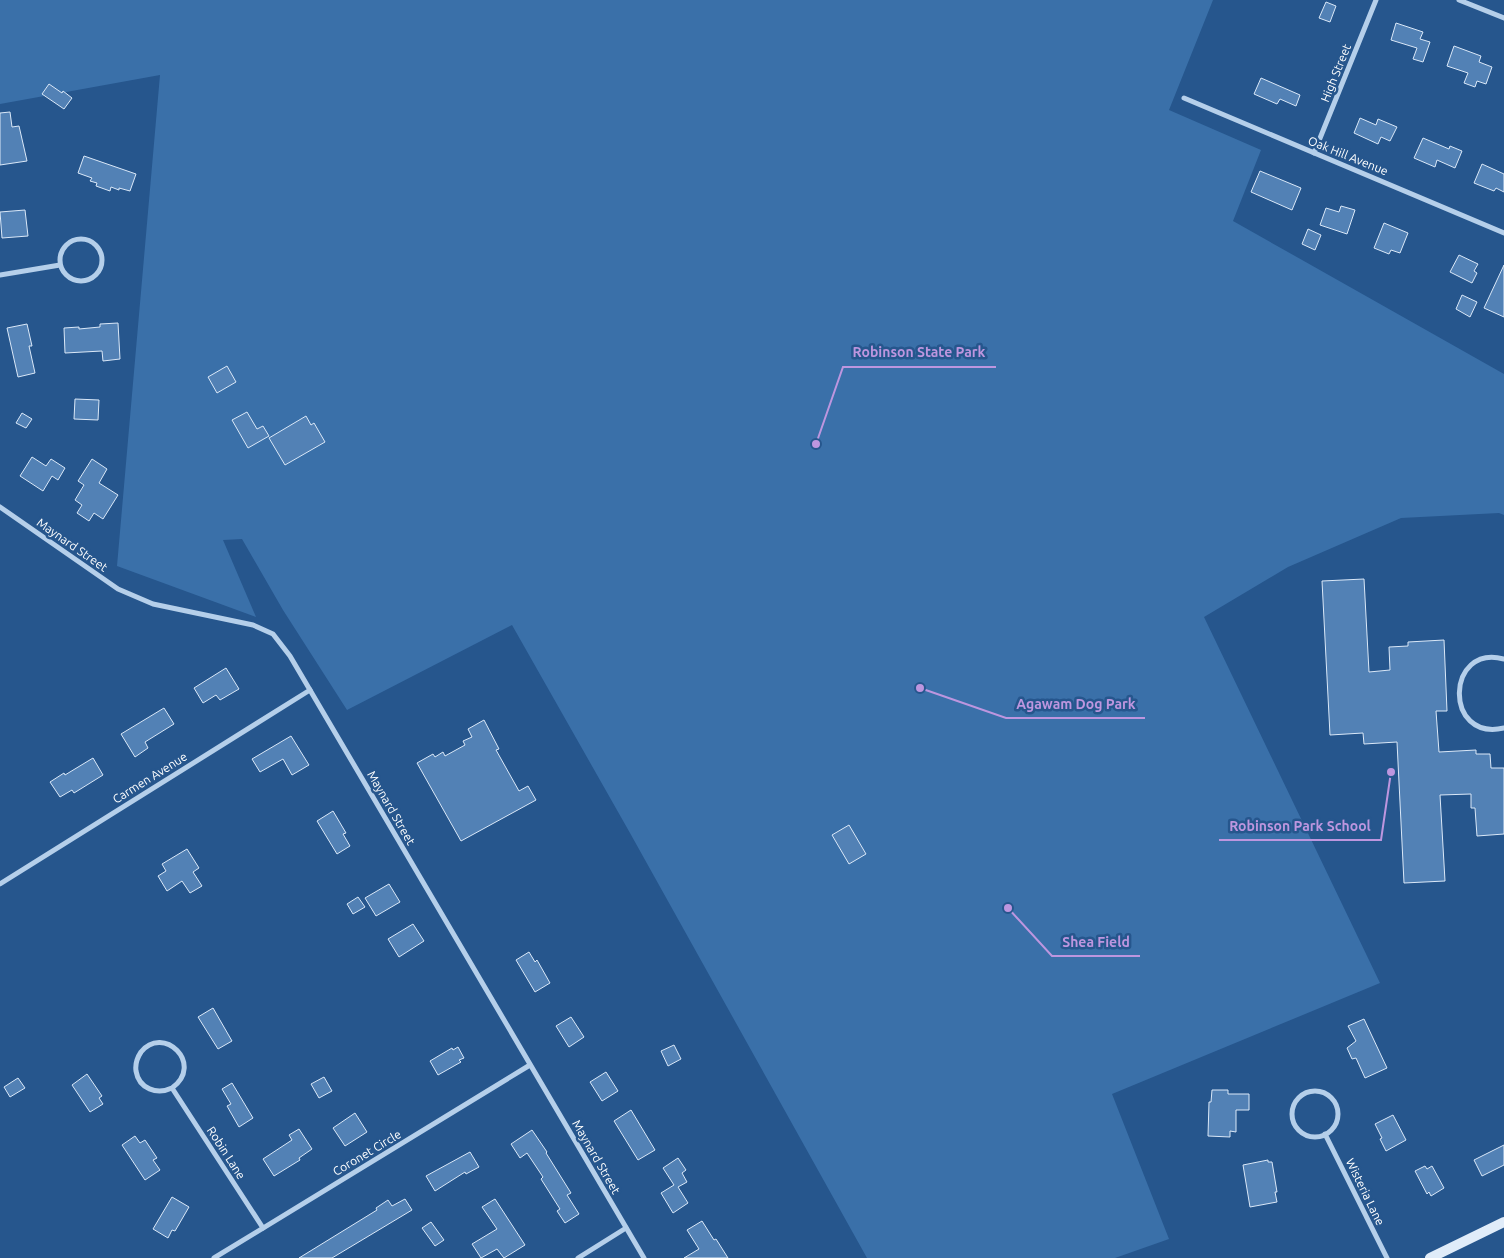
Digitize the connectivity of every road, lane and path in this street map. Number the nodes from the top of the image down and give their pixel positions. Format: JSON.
{"nodes":[{"id":1,"x":1376,"y":0,"type":"edge"},
{"id":2,"x":1459,"y":0,"type":"edge"},
{"id":3,"x":1504,"y":18,"type":"edge"},
{"id":4,"x":1184,"y":98,"type":"dead end"},
{"id":5,"x":1314,"y":153,"type":"junction"},
{"id":6,"x":1504,"y":233,"type":"edge"},
{"id":7,"x":60,"y":265,"type":"junction"},
{"id":8,"x":0,"y":275,"type":"edge"},
{"id":9,"x":0,"y":507,"type":"edge"},
{"id":10,"x":1504,"y":659,"type":"edge"},
{"id":11,"x":310,"y":690,"type":"junction"},
{"id":12,"x":1504,"y":728,"type":"edge"},
{"id":13,"x":0,"y":884,"type":"edge"},
{"id":14,"x":530,"y":1065,"type":"junction"},
{"id":15,"x":172,"y":1088,"type":"junction"},
{"id":16,"x":1326,"y":1134,"type":"junction"},
{"id":17,"x":1504,"y":1222,"type":"edge"},
{"id":18,"x":263,"y":1228,"type":"junction"},
{"id":19,"x":626,"y":1228,"type":"junction"},
{"id":20,"x":214,"y":1258,"type":"edge"},
{"id":21,"x":578,"y":1258,"type":"edge"},
{"id":22,"x":644,"y":1258,"type":"edge"},
{"id":23,"x":1387,"y":1258,"type":"edge"},
{"id":24,"x":1430,"y":1258,"type":"edge"}],
"edges":[{"from":1,"to":5,"type":"street","name":"High Street"},
{"from":2,"to":3,"type":"street"},
{"from":4,"to":5,"type":"street","name":"Oak Hill Avenue"},
{"from":5,"to":6,"type":"street","name":"Oak Hill Avenue"},
{"from":7,"to":7,"type":"street"},
{"from":7,"to":8,"type":"street"},
{"from":9,"to":11,"type":"street","name":"Maynard Street"},
{"from":10,"to":12,"type":"street"},
{"from":11,"to":13,"type":"street","name":"Carmen Avenue"},
{"from":11,"to":14,"type":"street","name":"Maynard Street"},
{"from":14,"to":18,"type":"street","name":"Coronet Circle"},
{"from":14,"to":19,"type":"street","name":"Maynard Street"},
{"from":15,"to":15,"type":"street"},
{"from":15,"to":18,"type":"street","name":"Robin Lane"},
{"from":16,"to":16,"type":"street"},
{"from":16,"to":23,"type":"street","name":"Wisteria Lane"},
{"from":17,"to":24,"type":"main road"},
{"from":18,"to":20,"type":"street","name":"Coronet Circle"},
{"from":19,"to":21,"type":"street"},
{"from":19,"to":22,"type":"street","name":"Maynard Street"}]}
